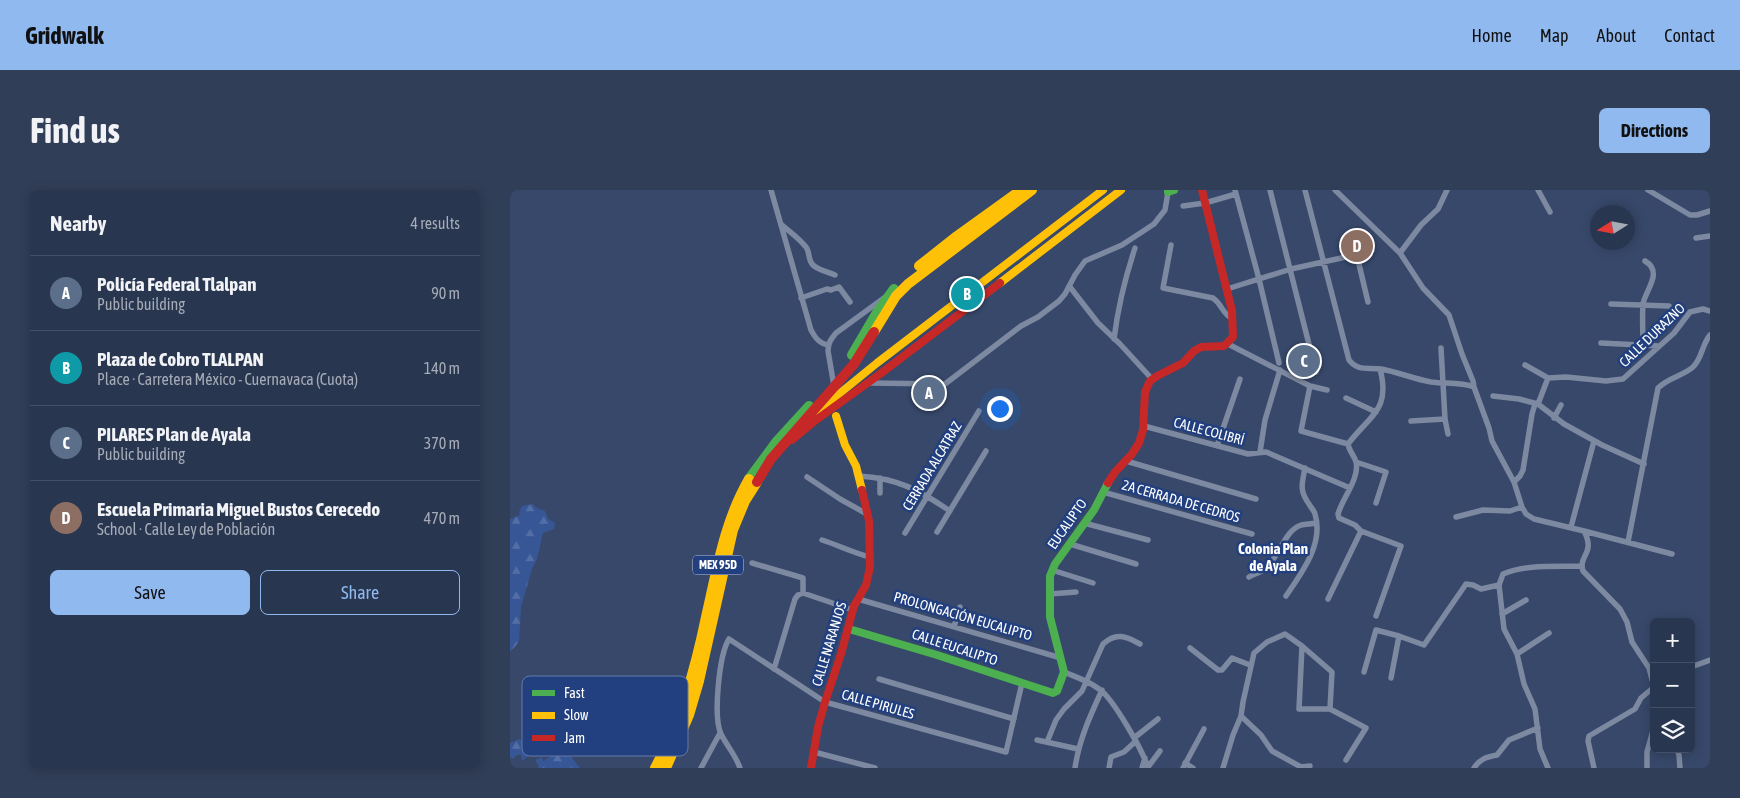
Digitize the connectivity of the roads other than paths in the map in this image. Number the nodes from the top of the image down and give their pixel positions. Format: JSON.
{"nodes":[{"id":1,"x":771,"y":190,"type":"edge"},
{"id":2,"x":1021,"y":190,"type":"edge"},
{"id":3,"x":1033,"y":190,"type":"edge"},
{"id":4,"x":1103,"y":190,"type":"edge"},
{"id":5,"x":1120,"y":190,"type":"edge"},
{"id":6,"x":1170,"y":190,"type":"edge"},
{"id":7,"x":1202,"y":190,"type":"edge"},
{"id":8,"x":1270,"y":190,"type":"edge"},
{"id":9,"x":1305,"y":190,"type":"edge"},
{"id":10,"x":1447,"y":190,"type":"edge"},
{"id":11,"x":1538,"y":190,"type":"edge"},
{"id":12,"x":1648,"y":190,"type":"edge"},
{"id":13,"x":1236,"y":192,"type":"edge"},
{"id":14,"x":1339,"y":192,"type":"edge"},
{"id":15,"x":1205,"y":203,"type":"junction"},
{"id":16,"x":1184,"y":206,"type":"dead end"},
{"id":17,"x":1710,"y":211,"type":"edge"},
{"id":18,"x":1550,"y":212,"type":"dead end"},
{"id":19,"x":782,"y":225,"type":"junction"},
{"id":20,"x":1710,"y":236,"type":"edge"},
{"id":21,"x":1696,"y":238,"type":"dead end"},
{"id":22,"x":1171,"y":245,"type":"dead end"},
{"id":23,"x":1135,"y":248,"type":"dead end"},
{"id":24,"x":1400,"y":253,"type":"junction"},
{"id":25,"x":1646,"y":261,"type":"dead end"},
{"id":26,"x":1323,"y":262,"type":"junction"},
{"id":27,"x":1291,"y":269,"type":"junction"},
{"id":28,"x":835,"y":275,"type":"dead end"},
{"id":29,"x":1259,"y":279,"type":"junction"},
{"id":30,"x":1070,"y":286,"type":"junction"},
{"id":31,"x":1227,"y":289,"type":"junction"},
{"id":32,"x":801,"y":298,"type":"junction"},
{"id":33,"x":850,"y":302,"type":"dead end"},
{"id":34,"x":1368,"y":302,"type":"dead end"},
{"id":35,"x":1611,"y":304,"type":"dead end"},
{"id":36,"x":1643,"y":305,"type":"junction"},
{"id":37,"x":1669,"y":306,"type":"dead end"},
{"id":38,"x":1710,"y":311,"type":"edge"},
{"id":39,"x":1233,"y":319,"type":"junction"},
{"id":40,"x":1710,"y":335,"type":"edge"},
{"id":41,"x":1114,"y":339,"type":"junction"},
{"id":42,"x":1601,"y":343,"type":"dead end"},
{"id":43,"x":1228,"y":344,"type":"junction"},
{"id":44,"x":828,"y":345,"type":"junction"},
{"id":45,"x":1643,"y":345,"type":"junction"},
{"id":46,"x":1659,"y":346,"type":"junction"},
{"id":47,"x":1441,"y":348,"type":"dead end"},
{"id":48,"x":1279,"y":363,"type":"dead end"},
{"id":49,"x":1525,"y":365,"type":"dead end"},
{"id":50,"x":1380,"y":369,"type":"junction"},
{"id":51,"x":1280,"y":370,"type":"junction"},
{"id":52,"x":1316,"y":372,"type":"dead end"},
{"id":53,"x":1548,"y":378,"type":"junction"},
{"id":54,"x":1240,"y":379,"type":"dead end"},
{"id":55,"x":1152,"y":380,"type":"junction"},
{"id":56,"x":869,"y":383,"type":"junction"},
{"id":57,"x":1443,"y":383,"type":"junction"},
{"id":58,"x":1310,"y":386,"type":"junction"},
{"id":59,"x":1327,"y":390,"type":"dead end"},
{"id":60,"x":1475,"y":390,"type":"junction"},
{"id":61,"x":1493,"y":396,"type":"dead end"},
{"id":62,"x":1346,"y":398,"type":"dead end"},
{"id":63,"x":1536,"y":404,"type":"junction"},
{"id":64,"x":1562,"y":405,"type":"dead end"},
{"id":65,"x":979,"y":411,"type":"dead end"},
{"id":66,"x":1376,"y":412,"type":"junction"},
{"id":67,"x":836,"y":416,"type":"dead end"},
{"id":68,"x":1445,"y":418,"type":"junction"},
{"id":69,"x":1554,"y":418,"type":"junction"},
{"id":70,"x":1411,"y":421,"type":"dead end"},
{"id":71,"x":1144,"y":426,"type":"junction"},
{"id":72,"x":1448,"y":434,"type":"dead end"},
{"id":73,"x":1594,"y":441,"type":"junction"},
{"id":74,"x":779,"y":443,"type":"junction"},
{"id":75,"x":1348,"y":444,"type":"junction"},
{"id":76,"x":1217,"y":446,"type":"junction"},
{"id":77,"x":986,"y":451,"type":"dead end"},
{"id":78,"x":1260,"y":452,"type":"junction"},
{"id":79,"x":1126,"y":461,"type":"junction"},
{"id":80,"x":1356,"y":462,"type":"junction"},
{"id":81,"x":1644,"y":464,"type":"junction"},
{"id":82,"x":1305,"y":468,"type":"junction"},
{"id":83,"x":806,"y":476,"type":"dead end"},
{"id":84,"x":859,"y":476,"type":"junction"},
{"id":85,"x":880,"y":478,"type":"junction"},
{"id":86,"x":1514,"y":482,"type":"junction"},
{"id":87,"x":1350,"y":488,"type":"junction"},
{"id":88,"x":1103,"y":492,"type":"junction"},
{"id":89,"x":880,"y":493,"type":"dead end"},
{"id":90,"x":929,"y":496,"type":"junction"},
{"id":91,"x":1256,"y":499,"type":"dead end"},
{"id":92,"x":1376,"y":503,"type":"dead end"},
{"id":93,"x":1522,"y":507,"type":"junction"},
{"id":94,"x":950,"y":511,"type":"junction"},
{"id":95,"x":867,"y":514,"type":"junction"},
{"id":96,"x":1456,"y":517,"type":"dead end"},
{"id":97,"x":1084,"y":523,"type":"junction"},
{"id":98,"x":1316,"y":523,"type":"junction"},
{"id":99,"x":1571,"y":527,"type":"junction"},
{"id":100,"x":1361,"y":531,"type":"junction"},
{"id":101,"x":1584,"y":531,"type":"junction"},
{"id":102,"x":937,"y":532,"type":"dead end"},
{"id":103,"x":905,"y":533,"type":"dead end"},
{"id":104,"x":1252,"y":534,"type":"dead end"},
{"id":105,"x":822,"y":540,"type":"dead end"},
{"id":106,"x":1148,"y":540,"type":"dead end"},
{"id":107,"x":1628,"y":542,"type":"junction"},
{"id":108,"x":1070,"y":544,"type":"junction"},
{"id":109,"x":1672,"y":554,"type":"dead end"},
{"id":110,"x":870,"y":557,"type":"junction"},
{"id":111,"x":752,"y":563,"type":"dead end"},
{"id":112,"x":1136,"y":564,"type":"dead end"},
{"id":113,"x":1582,"y":566,"type":"junction"},
{"id":114,"x":1052,"y":570,"type":"junction"},
{"id":115,"x":1249,"y":576,"type":"dead end"},
{"id":116,"x":1093,"y":583,"type":"dead end"},
{"id":117,"x":1499,"y":586,"type":"junction"},
{"id":118,"x":1076,"y":592,"type":"dead end"},
{"id":119,"x":803,"y":593,"type":"junction"},
{"id":120,"x":1049,"y":594,"type":"junction"},
{"id":121,"x":1286,"y":596,"type":"dead end"},
{"id":122,"x":858,"y":599,"type":"junction"},
{"id":123,"x":1328,"y":599,"type":"dead end"},
{"id":124,"x":1526,"y":600,"type":"dead end"},
{"id":125,"x":960,"y":607,"type":"dead end"},
{"id":126,"x":853,"y":610,"type":"junction"},
{"id":127,"x":1502,"y":614,"type":"junction"},
{"id":128,"x":1376,"y":616,"type":"dead end"},
{"id":129,"x":954,"y":627,"type":"junction"},
{"id":130,"x":849,"y":629,"type":"junction"},
{"id":131,"x":1548,"y":633,"type":"dead end"},
{"id":132,"x":1399,"y":636,"type":"junction"},
{"id":133,"x":1140,"y":644,"type":"dead end"},
{"id":134,"x":1302,"y":646,"type":"junction"},
{"id":135,"x":1190,"y":648,"type":"dead end"},
{"id":136,"x":1516,"y":654,"type":"junction"},
{"id":137,"x":1061,"y":658,"type":"junction"},
{"id":138,"x":1710,"y":660,"type":"edge"},
{"id":139,"x":1250,"y":665,"type":"junction"},
{"id":140,"x":1695,"y":666,"type":"edge"},
{"id":141,"x":774,"y":669,"type":"junction"},
{"id":142,"x":1064,"y":672,"type":"junction"},
{"id":143,"x":1364,"y":672,"type":"dead end"},
{"id":144,"x":1650,"y":672,"type":"edge"},
{"id":145,"x":1390,"y":678,"type":"dead end"},
{"id":146,"x":879,"y":679,"type":"dead end"},
{"id":147,"x":1086,"y":681,"type":"junction"},
{"id":148,"x":1022,"y":683,"type":"junction"},
{"id":149,"x":688,"y":689,"type":"edge"},
{"id":150,"x":1102,"y":690,"type":"junction"},
{"id":151,"x":1650,"y":690,"type":"edge"},
{"id":152,"x":688,"y":696,"type":"edge"},
{"id":153,"x":825,"y":702,"type":"junction"},
{"id":154,"x":1330,"y":709,"type":"junction"},
{"id":155,"x":1241,"y":716,"type":"junction"},
{"id":156,"x":688,"y":717,"type":"edge"},
{"id":157,"x":1014,"y":719,"type":"junction"},
{"id":158,"x":1158,"y":719,"type":"dead end"},
{"id":159,"x":688,"y":721,"type":"edge"},
{"id":160,"x":1538,"y":728,"type":"junction"},
{"id":161,"x":1204,"y":729,"type":"dead end"},
{"id":162,"x":720,"y":733,"type":"junction"},
{"id":163,"x":1135,"y":739,"type":"junction"},
{"id":164,"x":1038,"y":740,"type":"dead end"},
{"id":165,"x":1650,"y":740,"type":"edge"},
{"id":166,"x":1047,"y":742,"type":"junction"},
{"id":167,"x":1078,"y":749,"type":"junction"},
{"id":168,"x":814,"y":752,"type":"junction"},
{"id":169,"x":1160,"y":752,"type":"dead end"},
{"id":170,"x":1678,"y":753,"type":"edge"},
{"id":171,"x":662,"y":756,"type":"edge"},
{"id":172,"x":662,"y":756,"type":"edge"},
{"id":173,"x":672,"y":756,"type":"edge"},
{"id":174,"x":673,"y":756,"type":"edge"},
{"id":175,"x":1346,"y":760,"type":"dead end"},
{"id":176,"x":1184,"y":765,"type":"edge"},
{"id":177,"x":1310,"y":766,"type":"dead end"},
{"id":178,"x":656,"y":768,"type":"edge"},
{"id":179,"x":667,"y":768,"type":"edge"},
{"id":180,"x":701,"y":768,"type":"edge"},
{"id":181,"x":740,"y":768,"type":"edge"},
{"id":182,"x":811,"y":768,"type":"edge"},
{"id":183,"x":875,"y":768,"type":"edge"},
{"id":184,"x":1075,"y":768,"type":"edge"},
{"id":185,"x":1109,"y":768,"type":"edge"},
{"id":186,"x":1146,"y":768,"type":"edge"},
{"id":187,"x":1193,"y":768,"type":"edge"},
{"id":188,"x":1223,"y":768,"type":"edge"},
{"id":189,"x":1474,"y":768,"type":"edge"},
{"id":190,"x":1548,"y":768,"type":"edge"},
{"id":191,"x":1594,"y":768,"type":"edge"},
{"id":192,"x":1647,"y":768,"type":"edge"},
{"id":193,"x":1680,"y":768,"type":"edge"}],
"edges":[{"from":1,"to":19,"type":"street"},
{"from":2,"to":149,"type":"main road","bridge":true},
{"from":3,"to":44,"type":"street"},
{"from":3,"to":156,"type":"main road","bridge":true},
{"from":4,"to":74,"type":"main road","number":"MEX 95D"},
{"from":5,"to":56,"type":"main road","number":"MEX 95D"},
{"from":6,"to":30,"type":"street"},
{"from":7,"to":15,"type":"main road"},
{"from":8,"to":27,"type":"street"},
{"from":9,"to":26,"type":"street"},
{"from":10,"to":24,"type":"street"},
{"from":11,"to":18,"type":"street"},
{"from":12,"to":17,"type":"street"},
{"from":13,"to":15,"type":"street"},
{"from":13,"to":29,"type":"street"},
{"from":14,"to":24,"type":"street"},
{"from":15,"to":16,"type":"street"},
{"from":15,"to":31,"type":"main road"},
{"from":19,"to":28,"type":"street"},
{"from":19,"to":32,"type":"street"},
{"from":20,"to":21,"type":"street"},
{"from":22,"to":39,"type":"street"},
{"from":23,"to":41,"type":"street"},
{"from":24,"to":60,"type":"street"},
{"from":25,"to":36,"type":"street"},
{"from":26,"to":27,"type":"street"},
{"from":26,"to":34,"type":"street"},
{"from":26,"to":50,"type":"street"},
{"from":27,"to":29,"type":"street"},
{"from":27,"to":52,"type":"street"},
{"from":29,"to":31,"type":"street"},
{"from":29,"to":48,"type":"street"},
{"from":30,"to":41,"type":"street"},
{"from":30,"to":56,"type":"street"},
{"from":31,"to":39,"type":"main road"},
{"from":32,"to":33,"type":"street"},
{"from":32,"to":44,"type":"street"},
{"from":35,"to":36,"type":"street"},
{"from":36,"to":37,"type":"street"},
{"from":36,"to":45,"type":"street"},
{"from":38,"to":46,"type":"street","name":"CALLE DURAZNO"},
{"from":39,"to":43,"type":"main road"},
{"from":40,"to":81,"type":"street"},
{"from":41,"to":55,"type":"street"},
{"from":42,"to":45,"type":"street"},
{"from":43,"to":51,"type":"street"},
{"from":43,"to":55,"type":"main road"},
{"from":44,"to":74,"type":"street"},
{"from":45,"to":46,"type":"street"},
{"from":46,"to":53,"type":"street","name":"CALLE DURAZNO"},
{"from":47,"to":57,"type":"street"},
{"from":49,"to":53,"type":"street"},
{"from":50,"to":57,"type":"street"},
{"from":50,"to":66,"type":"street"},
{"from":51,"to":58,"type":"street"},
{"from":51,"to":78,"type":"street"},
{"from":53,"to":63,"type":"street"},
{"from":54,"to":76,"type":"street"},
{"from":55,"to":71,"type":"main road","name":"EUCALIPTO"},
{"from":56,"to":159,"type":"main road","number":"MEX 95D"},
{"from":57,"to":60,"type":"street"},
{"from":57,"to":68,"type":"street"},
{"from":58,"to":59,"type":"street"},
{"from":58,"to":75,"type":"street"},
{"from":60,"to":86,"type":"street"},
{"from":61,"to":63,"type":"street"},
{"from":62,"to":66,"type":"street"},
{"from":63,"to":69,"type":"street"},
{"from":63,"to":86,"type":"street"},
{"from":64,"to":69,"type":"street"},
{"from":65,"to":90,"type":"street","name":"CERRADA ALCATRAZ"},
{"from":66,"to":75,"type":"street"},
{"from":67,"to":84,"type":"main road","name":"CALLE NARANJOS"},
{"from":68,"to":70,"type":"street"},
{"from":68,"to":72,"type":"street"},
{"from":69,"to":73,"type":"street"},
{"from":71,"to":76,"type":"street","name":"CALLE COLIBRÍ"},
{"from":71,"to":79,"type":"main road","name":"EUCALIPTO"},
{"from":73,"to":81,"type":"street"},
{"from":73,"to":99,"type":"street"},
{"from":74,"to":152,"type":"main road","number":"MEX 95D"},
{"from":75,"to":80,"type":"street"},
{"from":76,"to":78,"type":"street","name":"CALLE COLIBRÍ"},
{"from":77,"to":94,"type":"street"},
{"from":78,"to":82,"type":"street","name":"CALLE COLIBRÍ"},
{"from":79,"to":88,"type":"main road","name":"EUCALIPTO"},
{"from":79,"to":91,"type":"street"},
{"from":80,"to":87,"type":"street"},
{"from":80,"to":92,"type":"street"},
{"from":81,"to":107,"type":"street"},
{"from":82,"to":87,"type":"street","name":"CALLE COLIBRÍ"},
{"from":82,"to":98,"type":"street"},
{"from":83,"to":95,"type":"street"},
{"from":84,"to":85,"type":"street"},
{"from":84,"to":95,"type":"main road","name":"CALLE NARANJOS"},
{"from":85,"to":89,"type":"street"},
{"from":85,"to":90,"type":"street"},
{"from":86,"to":93,"type":"street"},
{"from":87,"to":100,"type":"street"},
{"from":88,"to":97,"type":"main road","name":"EUCALIPTO"},
{"from":88,"to":104,"type":"street","name":"2A CERRADA DE CEDROS"},
{"from":90,"to":94,"type":"street"},
{"from":90,"to":103,"type":"street","name":"CERRADA ALCATRAZ"},
{"from":93,"to":96,"type":"street"},
{"from":93,"to":99,"type":"street"},
{"from":94,"to":102,"type":"street"},
{"from":95,"to":110,"type":"main road","name":"CALLE NARANJOS"},
{"from":97,"to":106,"type":"street"},
{"from":97,"to":108,"type":"main road","name":"EUCALIPTO"},
{"from":98,"to":115,"type":"street"},
{"from":98,"to":121,"type":"street"},
{"from":99,"to":101,"type":"street"},
{"from":100,"to":123,"type":"street"},
{"from":100,"to":128,"type":"street"},
{"from":101,"to":107,"type":"street"},
{"from":101,"to":113,"type":"street"},
{"from":105,"to":110,"type":"street"},
{"from":107,"to":109,"type":"street"},
{"from":108,"to":112,"type":"street"},
{"from":108,"to":114,"type":"main road","name":"EUCALIPTO"},
{"from":110,"to":122,"type":"main road","name":"CALLE NARANJOS"},
{"from":111,"to":119,"type":"street"},
{"from":113,"to":117,"type":"street"},
{"from":113,"to":144,"type":"street"},
{"from":114,"to":116,"type":"street"},
{"from":114,"to":120,"type":"main road","name":"EUCALIPTO"},
{"from":117,"to":127,"type":"street"},
{"from":117,"to":132,"type":"street"},
{"from":118,"to":120,"type":"street"},
{"from":119,"to":126,"type":"street"},
{"from":119,"to":141,"type":"street"},
{"from":120,"to":137,"type":"main road","name":"EUCALIPTO"},
{"from":122,"to":126,"type":"main road","name":"CALLE NARANJOS"},
{"from":122,"to":129,"type":"street","name":"PROLONGACIÓN EUCALIPTO"},
{"from":124,"to":127,"type":"street"},
{"from":125,"to":129,"type":"street"},
{"from":126,"to":130,"type":"main road","name":"CALLE NARANJOS"},
{"from":127,"to":136,"type":"street"},
{"from":129,"to":137,"type":"street","name":"PROLONGACIÓN EUCALIPTO"},
{"from":130,"to":148,"type":"main road","name":"CALLE EUCALIPTO"},
{"from":130,"to":153,"type":"main road","name":"CALLE NARANJOS"},
{"from":131,"to":136,"type":"street"},
{"from":132,"to":143,"type":"street"},
{"from":132,"to":145,"type":"street"},
{"from":133,"to":147,"type":"street"},
{"from":134,"to":139,"type":"street"},
{"from":134,"to":154,"type":"street"},
{"from":134,"to":154,"type":"street"},
{"from":135,"to":139,"type":"street"},
{"from":136,"to":160,"type":"street"},
{"from":137,"to":142,"type":"main road","name":"EUCALIPTO"},
{"from":138,"to":140,"type":"street"},
{"from":139,"to":155,"type":"street"},
{"from":141,"to":153,"type":"street","name":"CALLE PIRULES"},
{"from":141,"to":162,"type":"street","name":"CALLE PIRULES"},
{"from":142,"to":147,"type":"street"},
{"from":142,"to":148,"type":"main road","name":"CALLE EUCALIPTO"},
{"from":146,"to":157,"type":"street"},
{"from":147,"to":150,"type":"street"},
{"from":147,"to":166,"type":"street"},
{"from":148,"to":157,"type":"street"},
{"from":150,"to":163,"type":"street"},
{"from":150,"to":167,"type":"street"},
{"from":151,"to":191,"type":"street"},
{"from":153,"to":157,"type":"street","name":"CALLE PIRULES"},
{"from":153,"to":168,"type":"main road","name":"CALLE NARANJOS"},
{"from":154,"to":175,"type":"street"},
{"from":155,"to":177,"type":"street"},
{"from":155,"to":188,"type":"street"},
{"from":158,"to":163,"type":"street"},
{"from":160,"to":189,"type":"street"},
{"from":160,"to":190,"type":"street"},
{"from":161,"to":176,"type":"street"},
{"from":162,"to":180,"type":"street"},
{"from":162,"to":181,"type":"street"},
{"from":163,"to":185,"type":"street"},
{"from":163,"to":186,"type":"street"},
{"from":164,"to":166,"type":"street"},
{"from":165,"to":192,"type":"street"},
{"from":166,"to":167,"type":"street"},
{"from":167,"to":184,"type":"street"},
{"from":168,"to":182,"type":"main road","name":"CALLE NARANJOS"},
{"from":168,"to":183,"type":"street"},
{"from":169,"to":186,"type":"street"},
{"from":170,"to":193,"type":"street"},
{"from":171,"to":178,"type":"main road","bridge":true},
{"from":172,"to":178,"type":"main road","number":"MEX 95D"},
{"from":173,"to":179,"type":"main road","bridge":true},
{"from":174,"to":179,"type":"main road","number":"MEX 95D"},
{"from":176,"to":187,"type":"street"}]}
